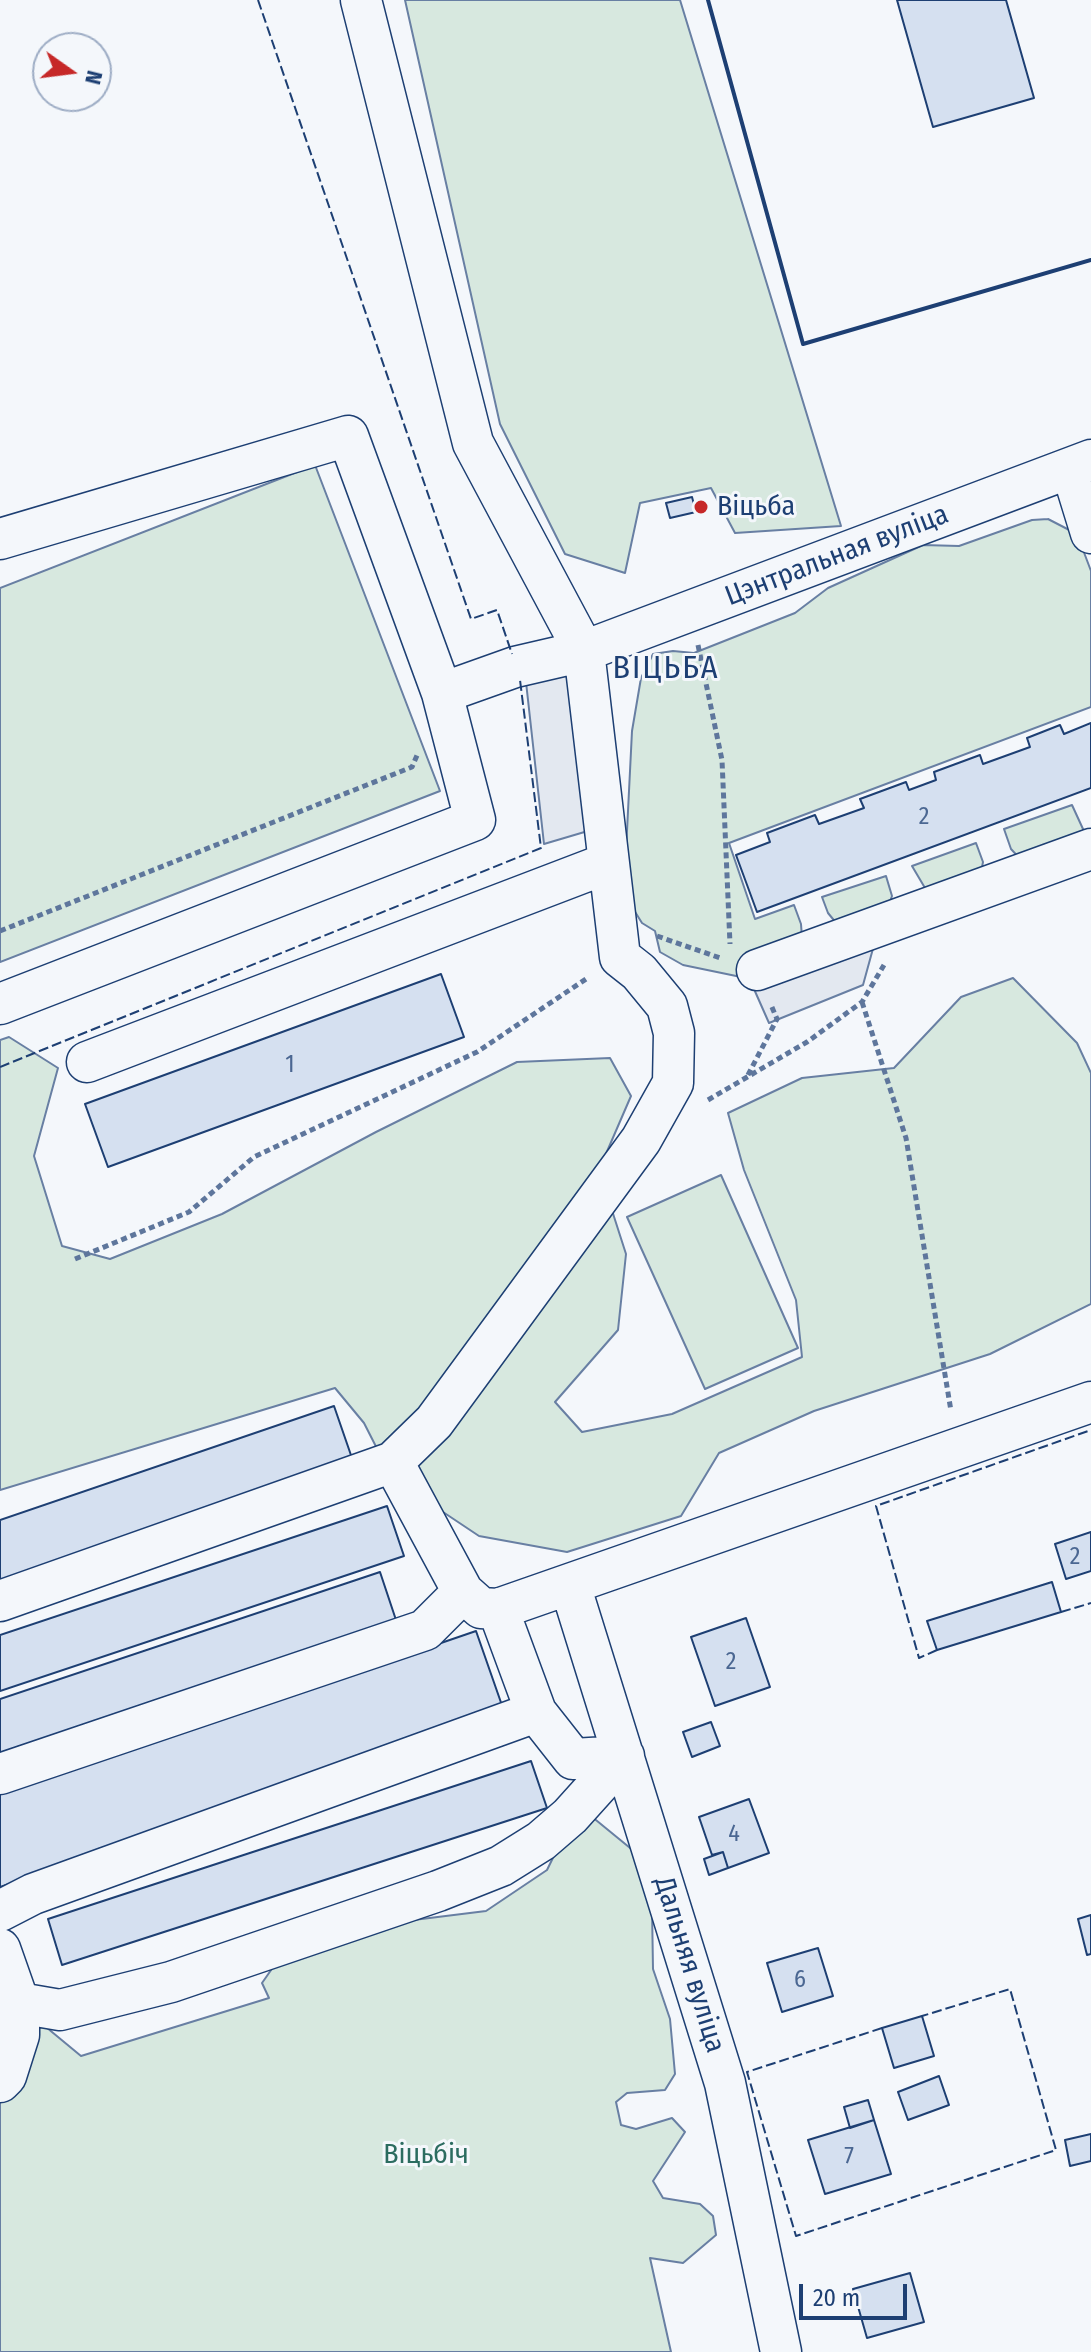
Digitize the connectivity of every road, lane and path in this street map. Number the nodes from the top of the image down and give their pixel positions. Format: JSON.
{"nodes":[{"id":1,"x":361,"y":0,"type":"edge"},
{"id":2,"x":1085,"y":495,"type":"edge"},
{"id":3,"x":0,"y":539,"type":"edge"},
{"id":4,"x":691,"y":611,"type":"junction"},
{"id":5,"x":584,"y":651,"type":"junction"},
{"id":6,"x":442,"y":693,"type":"junction"},
{"id":7,"x":1091,"y":849,"type":"edge"},
{"id":8,"x":608,"y":863,"type":"junction"},
{"id":9,"x":0,"y":931,"type":"edge"},
{"id":10,"x":617,"y":939,"type":"junction"},
{"id":11,"x":885,"y":964,"type":"dead end"},
{"id":12,"x":744,"y":966,"type":"junction"},
{"id":13,"x":862,"y":1002,"type":"junction"},
{"id":14,"x":0,"y":1004,"type":"edge"},
{"id":15,"x":87,"y":1062,"type":"dead end"},
{"id":16,"x":748,"y":1076,"type":"junction"},
{"id":17,"x":695,"y":1108,"type":"dead end"},
{"id":18,"x":75,"y":1259,"type":"dead end"},
{"id":19,"x":1091,"y":1402,"type":"edge"},
{"id":20,"x":957,"y":1449,"type":"junction"},
{"id":21,"x":393,"y":1462,"type":"junction"},
{"id":22,"x":570,"y":1585,"type":"junction"},
{"id":23,"x":463,"y":1592,"type":"junction"},
{"id":24,"x":0,"y":1601,"type":"edge"},
{"id":25,"x":498,"y":1609,"type":"junction"},
{"id":26,"x":536,"y":1712,"type":"junction"},
{"id":27,"x":624,"y":1756,"type":"junction"},
{"id":28,"x":0,"y":1774,"type":"edge"},
{"id":29,"x":0,"y":1911,"type":"edge"},
{"id":30,"x":0,"y":1949,"type":"edge"},
{"id":31,"x":19,"y":2003,"type":"junction"},
{"id":32,"x":0,"y":2082,"type":"edge"},
{"id":33,"x":781,"y":2352,"type":"edge"}],
"edges":[{"from":1,"to":5,"type":"street"},
{"from":2,"to":4,"type":"street","name":"Цэнтральная вуліца"},
{"from":3,"to":6,"type":"street"},
{"from":4,"to":5,"type":"street","name":"Цэнтральная вуліца"},
{"from":4,"to":12,"type":"path"},
{"from":5,"to":6,"type":"street","name":"Цэнтральная вуліца"},
{"from":5,"to":8,"type":"street"},
{"from":6,"to":9,"type":"path"},
{"from":6,"to":14,"type":"street"},
{"from":7,"to":12,"type":"street"},
{"from":8,"to":10,"type":"street"},
{"from":8,"to":15,"type":"street"},
{"from":10,"to":12,"type":"path"},
{"from":10,"to":18,"type":"path"},
{"from":10,"to":21,"type":"street"},
{"from":11,"to":13,"type":"path"},
{"from":12,"to":16,"type":"path"},
{"from":13,"to":16,"type":"path"},
{"from":13,"to":20,"type":"path"},
{"from":16,"to":17,"type":"path"},
{"from":19,"to":20,"type":"street"},
{"from":20,"to":22,"type":"street"},
{"from":21,"to":23,"type":"street"},
{"from":21,"to":24,"type":"street"},
{"from":22,"to":25,"type":"street"},
{"from":22,"to":27,"type":"street","name":"Дальняя вуліца"},
{"from":23,"to":25,"type":"street"},
{"from":23,"to":28,"type":"street"},
{"from":25,"to":26,"type":"street"},
{"from":26,"to":27,"type":"street"},
{"from":26,"to":29,"type":"street"},
{"from":27,"to":31,"type":"street"},
{"from":27,"to":33,"type":"street","name":"Дальняя вуліца"},
{"from":30,"to":31,"type":"street"},
{"from":31,"to":32,"type":"street"}]}
